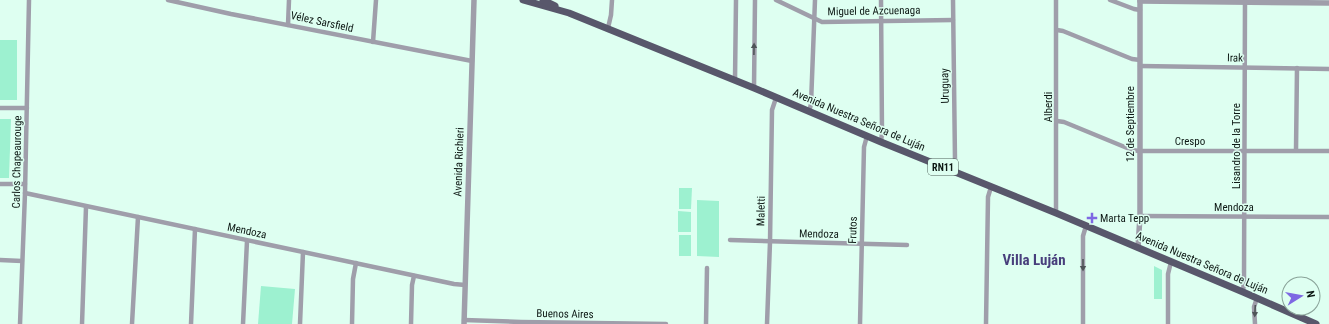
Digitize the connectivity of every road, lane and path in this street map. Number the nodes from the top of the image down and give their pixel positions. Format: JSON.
{"nodes":[{"id":1,"x":29,"y":0,"type":"edge"},
{"id":2,"x":168,"y":0,"type":"edge"},
{"id":3,"x":197,"y":0,"type":"edge"},
{"id":4,"x":289,"y":0,"type":"edge"},
{"id":5,"x":376,"y":0,"type":"edge"},
{"id":6,"x":474,"y":0,"type":"edge"},
{"id":7,"x":524,"y":0,"type":"edge"},
{"id":8,"x":543,"y":0,"type":"edge"},
{"id":9,"x":612,"y":0,"type":"edge"},
{"id":10,"x":736,"y":0,"type":"edge"},
{"id":11,"x":755,"y":0,"type":"edge"},
{"id":12,"x":776,"y":0,"type":"edge"},
{"id":13,"x":815,"y":0,"type":"edge"},
{"id":14,"x":881,"y":0,"type":"edge"},
{"id":15,"x":953,"y":0,"type":"edge"},
{"id":16,"x":1056,"y":0,"type":"edge"},
{"id":17,"x":1110,"y":0,"type":"edge"},
{"id":18,"x":1140,"y":0,"type":"edge"},
{"id":19,"x":1245,"y":1,"type":"edge"},
{"id":20,"x":1329,"y":3,"type":"edge"},
{"id":21,"x":196,"y":6,"type":"junction"},
{"id":22,"x":1140,"y":10,"type":"junction"},
{"id":23,"x":569,"y":13,"type":"junction"},
{"id":24,"x":814,"y":19,"type":"junction"},
{"id":25,"x":953,"y":20,"type":"junction"},
{"id":26,"x":881,"y":22,"type":"junction"},
{"id":27,"x":288,"y":25,"type":"junction"},
{"id":28,"x":608,"y":28,"type":"junction"},
{"id":29,"x":1057,"y":30,"type":"junction"},
{"id":30,"x":373,"y":42,"type":"junction"},
{"id":31,"x":472,"y":61,"type":"junction"},
{"id":32,"x":1140,"y":63,"type":"junction"},
{"id":33,"x":1245,"y":67,"type":"junction"},
{"id":34,"x":1296,"y":68,"type":"junction"},
{"id":35,"x":1329,"y":69,"type":"edge"},
{"id":36,"x":735,"y":80,"type":"junction"},
{"id":37,"x":754,"y":88,"type":"junction"},
{"id":38,"x":776,"y":98,"type":"junction"},
{"id":39,"x":0,"y":108,"type":"edge"},
{"id":40,"x":27,"y":108,"type":"junction"},
{"id":41,"x":809,"y":112,"type":"junction"},
{"id":42,"x":1057,"y":121,"type":"junction"},
{"id":43,"x":867,"y":136,"type":"junction"},
{"id":44,"x":881,"y":142,"type":"junction"},
{"id":45,"x":1245,"y":150,"type":"junction"},
{"id":46,"x":1296,"y":150,"type":"junction"},
{"id":47,"x":1139,"y":151,"type":"junction"},
{"id":48,"x":1329,"y":151,"type":"edge"},
{"id":49,"x":953,"y":171,"type":"junction"},
{"id":50,"x":0,"y":184,"type":"edge"},
{"id":51,"x":25,"y":184,"type":"junction"},
{"id":52,"x":991,"y":187,"type":"junction"},
{"id":53,"x":25,"y":193,"type":"junction"},
{"id":54,"x":86,"y":206,"type":"junction"},
{"id":55,"x":1056,"y":213,"type":"junction"},
{"id":56,"x":1140,"y":216,"type":"junction"},
{"id":57,"x":1244,"y":216,"type":"junction"},
{"id":58,"x":138,"y":217,"type":"junction"},
{"id":59,"x":1329,"y":217,"type":"edge"},
{"id":60,"x":1086,"y":226,"type":"junction"},
{"id":61,"x":195,"y":229,"type":"junction"},
{"id":62,"x":730,"y":240,"type":"dead end"},
{"id":63,"x":247,"y":241,"type":"junction"},
{"id":64,"x":770,"y":242,"type":"junction"},
{"id":65,"x":861,"y":244,"type":"junction"},
{"id":66,"x":907,"y":245,"type":"dead end"},
{"id":67,"x":1138,"y":248,"type":"junction"},
{"id":68,"x":303,"y":252,"type":"junction"},
{"id":69,"x":0,"y":260,"type":"edge"},
{"id":70,"x":22,"y":261,"type":"junction"},
{"id":71,"x":1171,"y":262,"type":"junction"},
{"id":72,"x":356,"y":263,"type":"junction"},
{"id":73,"x":707,"y":268,"type":"dead end"},
{"id":74,"x":414,"y":276,"type":"junction"},
{"id":75,"x":465,"y":284,"type":"junction"},
{"id":76,"x":1243,"y":292,"type":"junction"},
{"id":77,"x":1257,"y":298,"type":"junction"},
{"id":78,"x":464,"y":322,"type":"edge"},
{"id":79,"x":521,"y":323,"type":"edge"},
{"id":80,"x":633,"y":323,"type":"edge"},
{"id":81,"x":20,"y":324,"type":"edge"},
{"id":82,"x":82,"y":324,"type":"edge"},
{"id":83,"x":132,"y":324,"type":"edge"},
{"id":84,"x":191,"y":324,"type":"edge"},
{"id":85,"x":243,"y":324,"type":"edge"},
{"id":86,"x":300,"y":324,"type":"edge"},
{"id":87,"x":352,"y":324,"type":"edge"},
{"id":88,"x":411,"y":324,"type":"edge"},
{"id":89,"x":575,"y":324,"type":"edge"},
{"id":90,"x":666,"y":324,"type":"edge"},
{"id":91,"x":706,"y":324,"type":"edge"},
{"id":92,"x":767,"y":324,"type":"edge"},
{"id":93,"x":860,"y":324,"type":"edge"},
{"id":94,"x":986,"y":324,"type":"edge"},
{"id":95,"x":1083,"y":324,"type":"edge"},
{"id":96,"x":1168,"y":324,"type":"edge"},
{"id":97,"x":1255,"y":324,"type":"edge"},
{"id":98,"x":1316,"y":324,"type":"edge"}],
"edges":[{"from":1,"to":40,"type":"street","name":"Carlos Chapeaurouge"},
{"from":2,"to":21,"type":"street","name":"Vélez Sarsfield"},
{"from":3,"to":21,"type":"street"},
{"from":4,"to":27,"type":"street"},
{"from":5,"to":30,"type":"street"},
{"from":6,"to":31,"type":"street","name":"Avenida Richieri"},
{"from":7,"to":23,"type":"main road","name":"Avenida Nuestra Señora de Luján","number":"RN11"},
{"from":8,"to":23,"type":"main road","number":"RN11"},
{"from":9,"to":28,"type":"street"},
{"from":10,"to":36,"type":"street"},
{"from":37,"to":11,"type":"street","one_way":true},
{"from":12,"to":24,"type":"street","name":"Miguel de Azcuenaga"},
{"from":13,"to":24,"type":"street"},
{"from":14,"to":26,"type":"street"},
{"from":15,"to":25,"type":"street","name":"Uruguay"},
{"from":16,"to":29,"type":"street","name":"Alberdi"},
{"from":17,"to":22,"type":"street"},
{"from":18,"to":19,"type":"street"},
{"from":18,"to":22,"type":"street","name":"12 de Septiembre"},
{"from":19,"to":20,"type":"street"},
{"from":19,"to":33,"type":"street","name":"Lisandro de la Torre"},
{"from":21,"to":27,"type":"street","name":"Vélez Sarsfield"},
{"from":22,"to":32,"type":"street","name":"12 de Septiembre"},
{"from":23,"to":28,"type":"main road","name":"Avenida Nuestra Señora de Luján","number":"RN11"},
{"from":24,"to":26,"type":"street","name":"Miguel de Azcuenaga"},
{"from":24,"to":41,"type":"street"},
{"from":25,"to":26,"type":"street","name":"Miguel de Azcuenaga"},
{"from":25,"to":49,"type":"street","name":"Uruguay"},
{"from":26,"to":44,"type":"street"},
{"from":27,"to":30,"type":"street","name":"Vélez Sarsfield"},
{"from":28,"to":36,"type":"main road","name":"Avenida Nuestra Señora de Luján","number":"RN11"},
{"from":29,"to":32,"type":"street"},
{"from":29,"to":42,"type":"street","name":"Alberdi"},
{"from":30,"to":31,"type":"street","name":"Vélez Sarsfield"},
{"from":31,"to":75,"type":"street","name":"Avenida Richieri"},
{"from":32,"to":33,"type":"street","name":"Irak"},
{"from":32,"to":47,"type":"street","name":"12 de Septiembre"},
{"from":33,"to":34,"type":"street","name":"Irak"},
{"from":33,"to":45,"type":"street","name":"Lisandro de la Torre"},
{"from":34,"to":35,"type":"street","name":"Irak"},
{"from":34,"to":46,"type":"street"},
{"from":36,"to":37,"type":"main road","name":"Avenida Nuestra Señora de Luján","number":"RN11"},
{"from":37,"to":38,"type":"main road","name":"Avenida Nuestra Señora de Luján","number":"RN11"},
{"from":38,"to":41,"type":"main road","name":"Avenida Nuestra Señora de Luján","number":"RN11"},
{"from":38,"to":64,"type":"street","name":"Maletti"},
{"from":39,"to":40,"type":"street"},
{"from":40,"to":51,"type":"street","name":"Carlos Chapeaurouge"},
{"from":41,"to":43,"type":"main road","name":"Avenida Nuestra Señora de Luján","number":"RN11"},
{"from":42,"to":47,"type":"street","name":"Crespo"},
{"from":42,"to":55,"type":"street","name":"Alberdi"},
{"from":43,"to":44,"type":"main road","name":"Avenida Nuestra Señora de Luján","number":"RN11"},
{"from":43,"to":65,"type":"street","name":"Frutos"},
{"from":44,"to":49,"type":"main road","name":"Avenida Nuestra Señora de Luján","number":"RN11"},
{"from":45,"to":46,"type":"street","name":"Crespo"},
{"from":45,"to":47,"type":"street","name":"Crespo"},
{"from":45,"to":57,"type":"street","name":"Lisandro de la Torre"},
{"from":46,"to":48,"type":"street","name":"Crespo"},
{"from":47,"to":56,"type":"street","name":"12 de Septiembre"},
{"from":49,"to":52,"type":"main road","name":"Avenida Nuestra Señora de Luján","number":"RN11"},
{"from":50,"to":51,"type":"street"},
{"from":51,"to":53,"type":"street","name":"Carlos Chapeaurouge"},
{"from":52,"to":55,"type":"main road","name":"Avenida Nuestra Señora de Luján","number":"RN11"},
{"from":52,"to":94,"type":"street"},
{"from":53,"to":54,"type":"street","name":"Mendoza"},
{"from":53,"to":70,"type":"street","name":"Carlos Chapeaurouge"},
{"from":54,"to":58,"type":"street","name":"Mendoza"},
{"from":54,"to":82,"type":"street"},
{"from":55,"to":60,"type":"main road","name":"Avenida Nuestra Señora de Luján","number":"RN11"},
{"from":56,"to":57,"type":"street","name":"Mendoza"},
{"from":56,"to":67,"type":"street","name":"12 de Septiembre"},
{"from":57,"to":59,"type":"street","name":"Mendoza"},
{"from":57,"to":76,"type":"street","name":"Lisandro de la Torre"},
{"from":58,"to":61,"type":"street","name":"Mendoza"},
{"from":58,"to":83,"type":"street"},
{"from":60,"to":67,"type":"main road","name":"Avenida Nuestra Señora de Luján","number":"RN11"},
{"from":60,"to":95,"type":"street","one_way":true},
{"from":61,"to":63,"type":"street","name":"Mendoza"},
{"from":61,"to":84,"type":"street"},
{"from":62,"to":64,"type":"street","name":"Mendoza"},
{"from":63,"to":68,"type":"street","name":"Mendoza"},
{"from":63,"to":85,"type":"street"},
{"from":64,"to":65,"type":"street","name":"Mendoza"},
{"from":64,"to":92,"type":"street","name":"Maletti"},
{"from":65,"to":66,"type":"street","name":"Mendoza"},
{"from":65,"to":93,"type":"street","name":"Frutos"},
{"from":67,"to":71,"type":"main road","name":"Avenida Nuestra Señora de Luján","number":"RN11"},
{"from":68,"to":72,"type":"street","name":"Mendoza"},
{"from":68,"to":86,"type":"street"},
{"from":69,"to":70,"type":"street"},
{"from":70,"to":81,"type":"street","name":"Carlos Chapeaurouge"},
{"from":71,"to":76,"type":"main road","name":"Avenida Nuestra Señora de Luján","number":"RN11"},
{"from":71,"to":96,"type":"street"},
{"from":72,"to":74,"type":"street","name":"Mendoza"},
{"from":72,"to":87,"type":"street"},
{"from":73,"to":91,"type":"street"},
{"from":74,"to":75,"type":"street","name":"Mendoza"},
{"from":74,"to":88,"type":"street"},
{"from":75,"to":78,"type":"street","name":"Avenida Richieri"},
{"from":76,"to":77,"type":"main road","name":"Avenida Nuestra Señora de Luján","number":"RN11"},
{"from":77,"to":97,"type":"street","one_way":true},
{"from":77,"to":98,"type":"main road","name":"Avenida Nuestra Señora de Luján","number":"RN11"},
{"from":78,"to":79,"type":"street","name":"Buenos Aires"},
{"from":79,"to":89,"type":"street","name":"Buenos Aires"},
{"from":80,"to":89,"type":"street","name":"Buenos Aires"},
{"from":80,"to":90,"type":"street","name":"Buenos Aires"}]}
